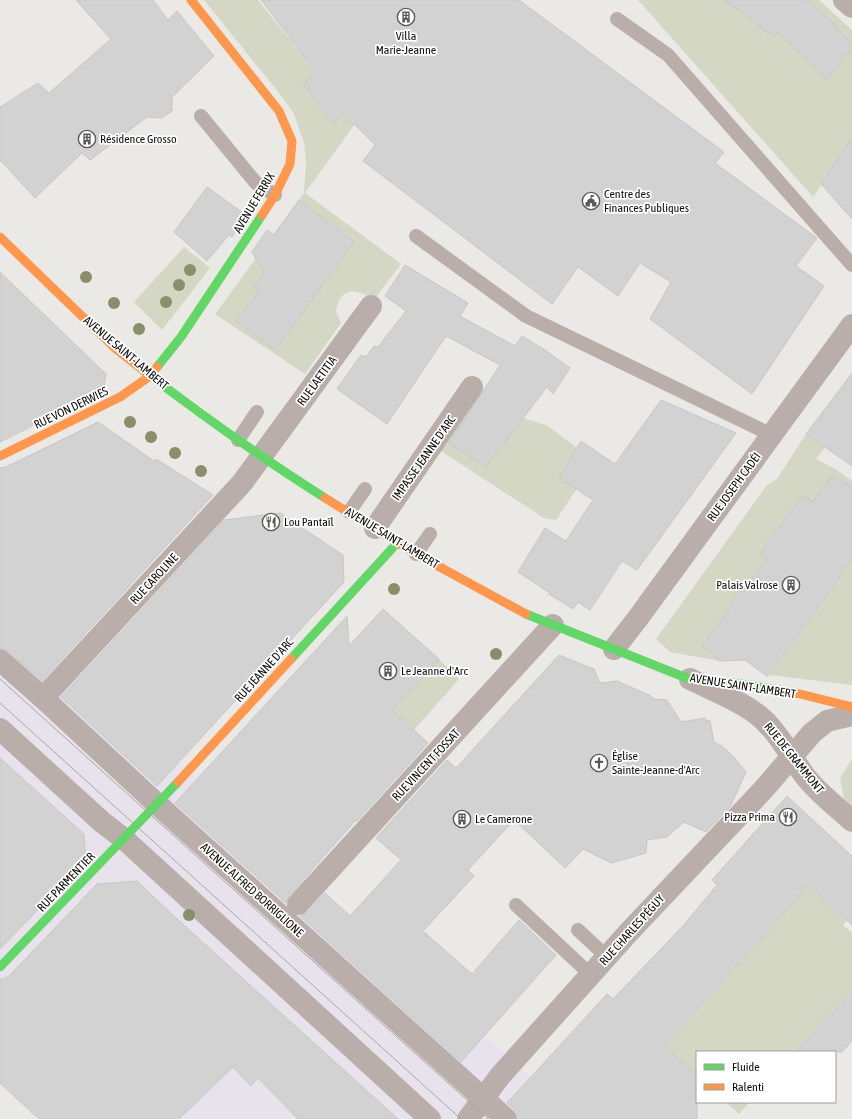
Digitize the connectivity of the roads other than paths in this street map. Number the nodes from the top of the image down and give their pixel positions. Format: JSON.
{"nodes":[{"id":1,"x":191,"y":0,"type":"edge"},
{"id":2,"x":844,"y":0,"type":"edge"},
{"id":3,"x":852,"y":7,"type":"edge"},
{"id":4,"x":617,"y":19,"type":"dead end"},
{"id":5,"x":202,"y":116,"type":"dead end"},
{"id":6,"x":275,"y":195,"type":"junction"},
{"id":7,"x":416,"y":236,"type":"dead end"},
{"id":8,"x":0,"y":237,"type":"edge"},
{"id":9,"x":852,"y":265,"type":"edge"},
{"id":10,"x":371,"y":306,"type":"dead end"},
{"id":11,"x":852,"y":325,"type":"edge"},
{"id":12,"x":150,"y":376,"type":"junction"},
{"id":13,"x":472,"y":387,"type":"dead end"},
{"id":14,"x":256,"y":412,"type":"dead end"},
{"id":15,"x":772,"y":435,"type":"junction"},
{"id":16,"x":238,"y":440,"type":"junction"},
{"id":17,"x":0,"y":456,"type":"edge"},
{"id":18,"x":262,"y":457,"type":"junction"},
{"id":19,"x":365,"y":489,"type":"dead end"},
{"id":20,"x":349,"y":512,"type":"junction"},
{"id":21,"x":375,"y":528,"type":"junction"},
{"id":22,"x":430,"y":534,"type":"dead end"},
{"id":23,"x":398,"y":542,"type":"junction"},
{"id":24,"x":416,"y":554,"type":"junction"},
{"id":25,"x":553,"y":625,"type":"junction"},
{"id":26,"x":614,"y":649,"type":"junction"},
{"id":27,"x":0,"y":660,"type":"edge"},
{"id":28,"x":688,"y":679,"type":"junction"},
{"id":29,"x":43,"y":698,"type":"junction"},
{"id":30,"x":852,"y":707,"type":"edge"},
{"id":31,"x":852,"y":715,"type":"edge"},
{"id":32,"x":0,"y":729,"type":"edge"},
{"id":33,"x":791,"y":756,"type":"junction"},
{"id":34,"x":152,"y":809,"type":"junction"},
{"id":35,"x":852,"y":821,"type":"edge"},
{"id":36,"x":124,"y":839,"type":"junction"},
{"id":37,"x":298,"y":904,"type":"dead end"},
{"id":38,"x":516,"y":905,"type":"dead end"},
{"id":39,"x":578,"y":930,"type":"dead end"},
{"id":40,"x":607,"y":957,"type":"junction"},
{"id":41,"x":0,"y":967,"type":"edge"},
{"id":42,"x":591,"y":975,"type":"junction"},
{"id":43,"x":475,"y":1108,"type":"edge"},
{"id":44,"x":430,"y":1119,"type":"edge"},
{"id":45,"x":506,"y":1119,"type":"edge"}],
"edges":[{"from":1,"to":6,"type":"street","name":"AVENUE FERRIX"},
{"from":2,"to":3,"type":"street"},
{"from":4,"to":9,"type":"lane"},
{"from":5,"to":6,"type":"lane"},
{"from":6,"to":12,"type":"street","name":"AVENUE FERRIX"},
{"from":7,"to":15,"type":"lane"},
{"from":8,"to":12,"type":"street","name":"AVENUE SAINT-LAMBERT"},
{"from":10,"to":18,"type":"street","name":"RUE LAETITIA"},
{"from":11,"to":15,"type":"street","name":"RUE JOSEPH CADÉI"},
{"from":12,"to":16,"type":"street","name":"AVENUE SAINT-LAMBERT"},
{"from":12,"to":17,"type":"street","name":"RUE VON DERWIES"},
{"from":13,"to":21,"type":"street","name":"IMPASSE JEANNE D'ARC"},
{"from":14,"to":16,"type":"lane"},
{"from":15,"to":26,"type":"street","name":"RUE JOSEPH CADÉI"},
{"from":16,"to":18,"type":"street","name":"AVENUE SAINT-LAMBERT"},
{"from":18,"to":20,"type":"street","name":"AVENUE SAINT-LAMBERT"},
{"from":18,"to":29,"type":"street","name":"RUE CAROLINE"},
{"from":19,"to":20,"type":"lane"},
{"from":20,"to":21,"type":"street","name":"AVENUE SAINT-LAMBERT"},
{"from":21,"to":23,"type":"street","name":"AVENUE SAINT-LAMBERT"},
{"from":22,"to":24,"type":"lane"},
{"from":23,"to":24,"type":"street","name":"AVENUE SAINT-LAMBERT"},
{"from":23,"to":34,"type":"street","name":"RUE JEANNE D'ARC"},
{"from":24,"to":25,"type":"street","name":"AVENUE SAINT-LAMBERT"},
{"from":25,"to":26,"type":"street","name":"AVENUE SAINT-LAMBERT"},
{"from":25,"to":37,"type":"street","name":"RUE VINCENT FOSSAT"},
{"from":26,"to":28,"type":"street","name":"AVENUE SAINT-LAMBERT"},
{"from":27,"to":29,"type":"street","name":"AVENUE ALFRED BORRIGLIONE"},
{"from":28,"to":30,"type":"street","name":"AVENUE SAINT-LAMBERT"},
{"from":28,"to":33,"type":"street","name":"RUE DE GRAMMONT"},
{"from":29,"to":34,"type":"street","name":"AVENUE ALFRED BORRIGLIONE"},
{"from":31,"to":33,"type":"street"},
{"from":32,"to":36,"type":"street"},
{"from":33,"to":35,"type":"street","name":"RUE DE GRAMMONT"},
{"from":33,"to":40,"type":"street","name":"RUE CHARLES PÉGUY"},
{"from":34,"to":36,"type":"street","name":"RUE PARMENTIER"},
{"from":34,"to":43,"type":"street","name":"AVENUE ALFRED BORRIGLIONE"},
{"from":36,"to":41,"type":"street","name":"RUE PARMENTIER"},
{"from":36,"to":44,"type":"street"},
{"from":38,"to":42,"type":"lane"},
{"from":39,"to":40,"type":"lane"},
{"from":40,"to":42,"type":"street","name":"RUE CHARLES PÉGUY"},
{"from":42,"to":43,"type":"street","name":"RUE CHARLES PÉGUY"},
{"from":43,"to":45,"type":"street","name":"AVENUE ALFRED BORRIGLIONE"}]}
